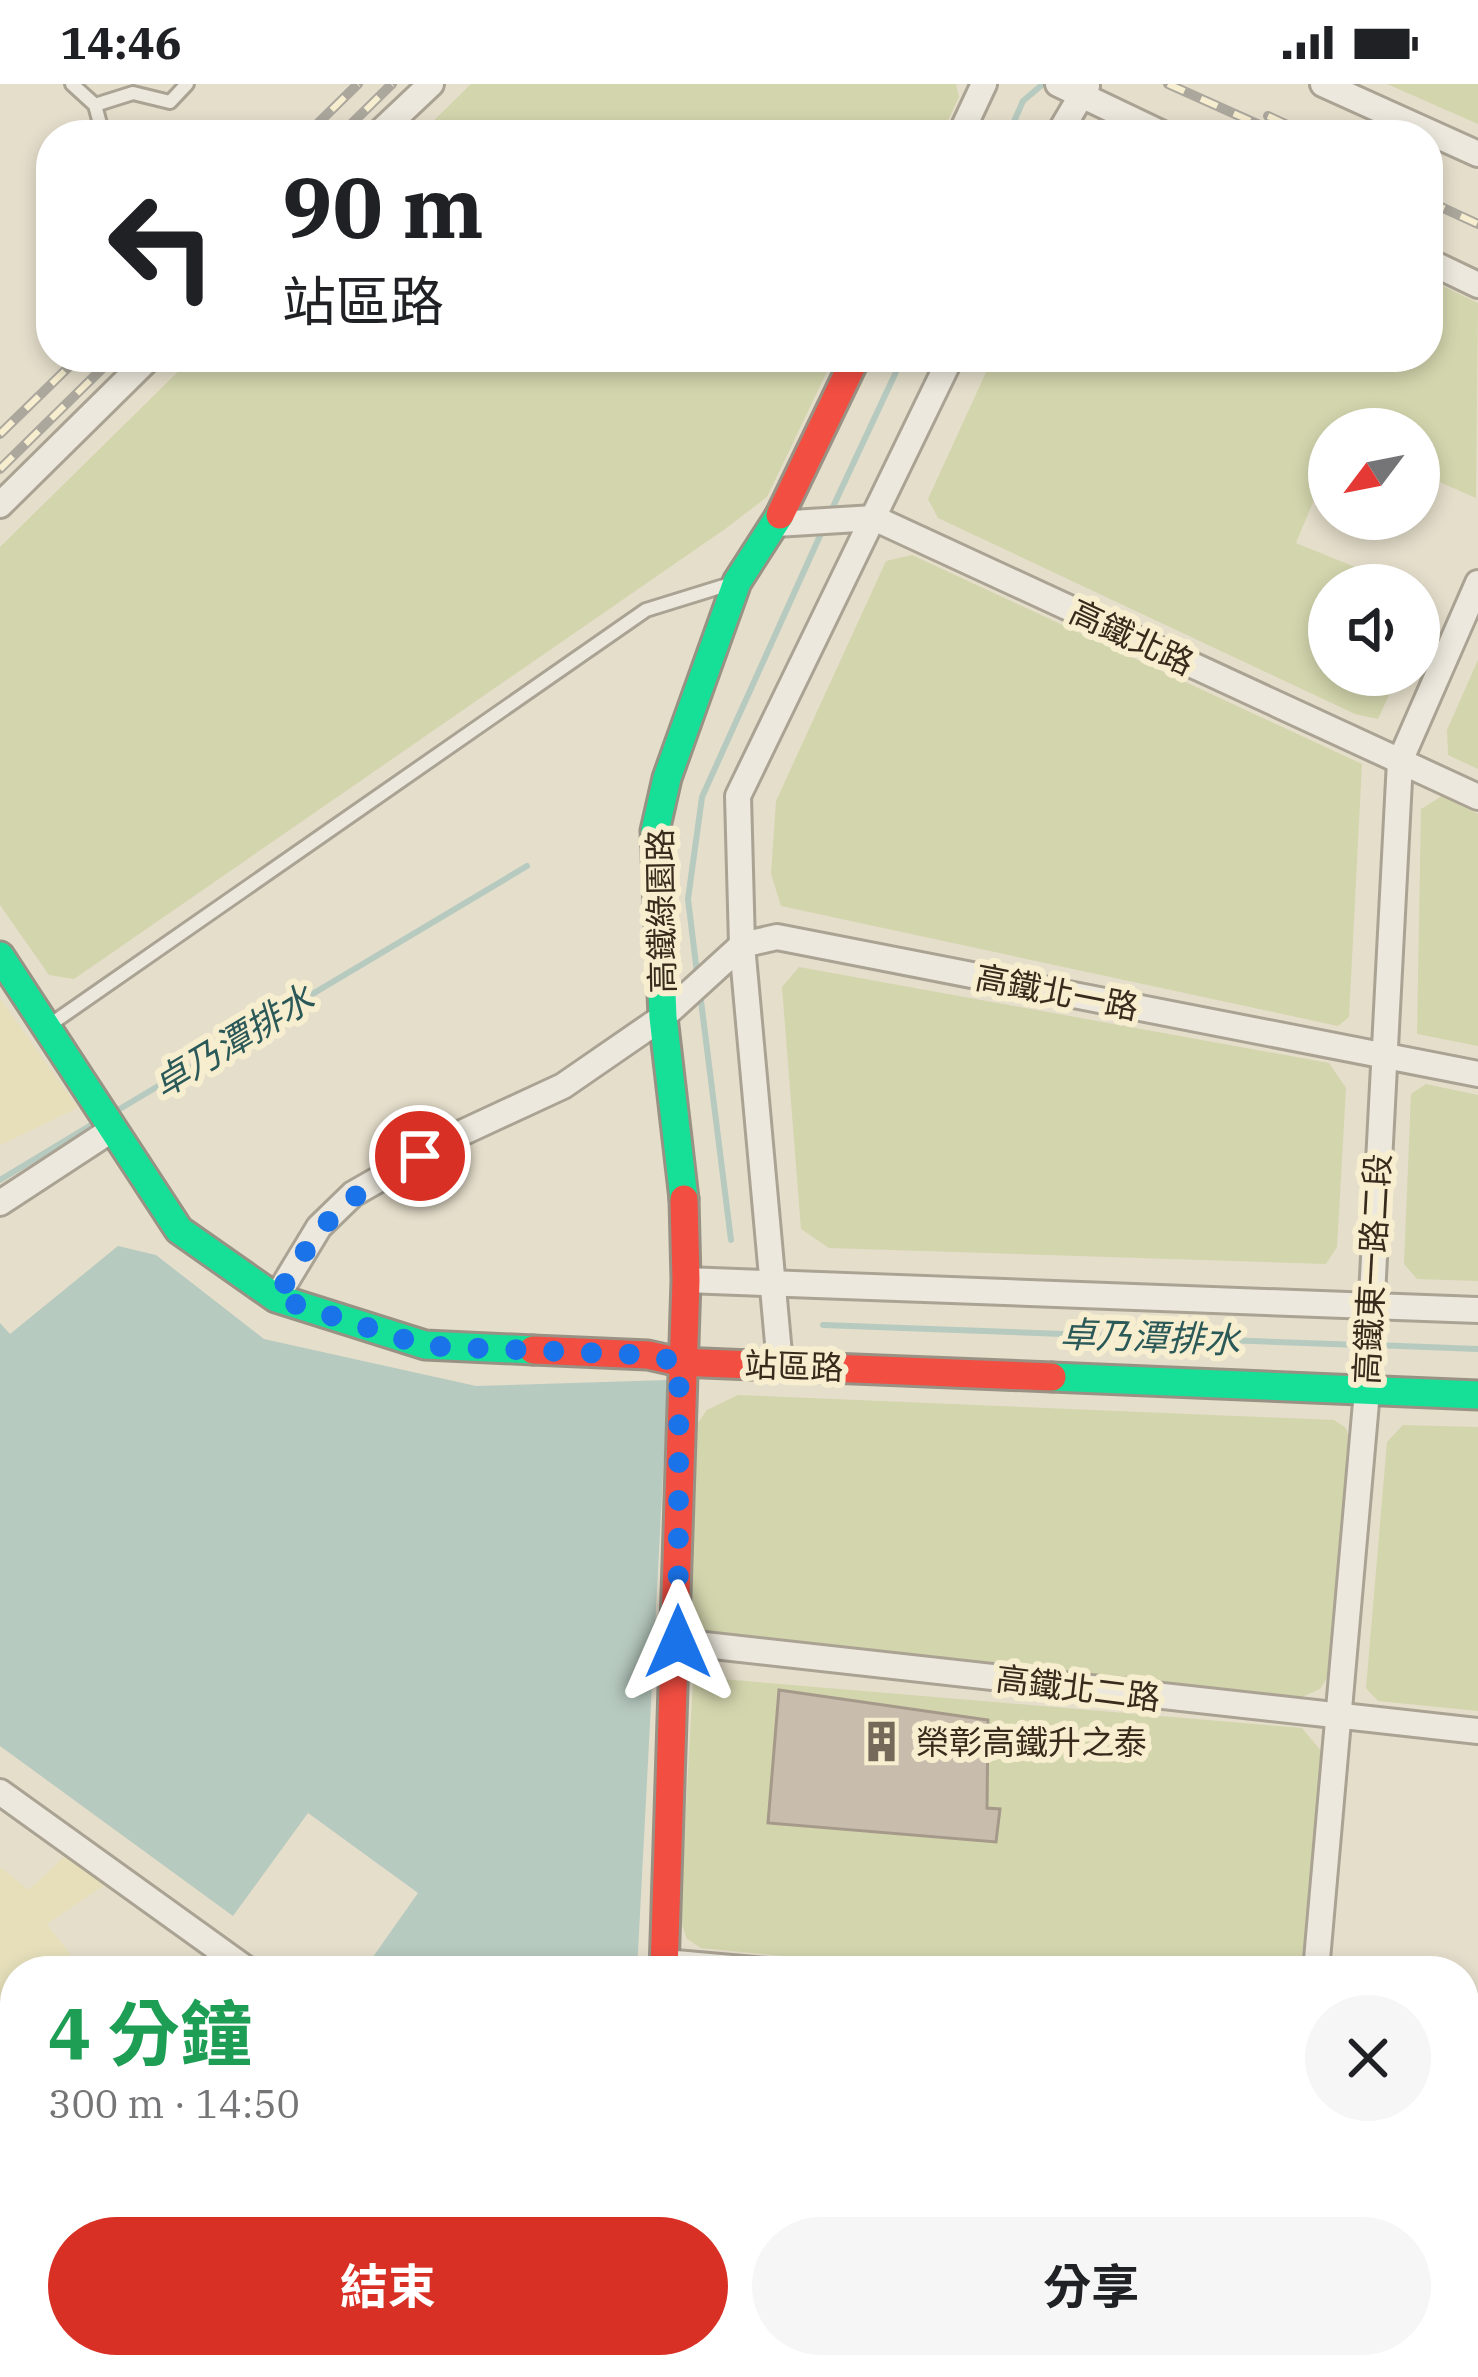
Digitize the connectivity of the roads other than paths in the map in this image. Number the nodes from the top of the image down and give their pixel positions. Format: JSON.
{"nodes":[{"id":1,"x":72,"y":84,"type":"edge"},
{"id":2,"x":187,"y":84,"type":"edge"},
{"id":3,"x":430,"y":84,"type":"edge"},
{"id":4,"x":983,"y":84,"type":"edge"},
{"id":5,"x":1323,"y":84,"type":"edge"},
{"id":6,"x":1075,"y":87,"type":"edge"},
{"id":7,"x":95,"y":105,"type":"junction"},
{"id":8,"x":100,"y":120,"type":"edge"},
{"id":9,"x":393,"y":120,"type":"edge"},
{"id":10,"x":967,"y":120,"type":"edge"},
{"id":11,"x":1063,"y":120,"type":"edge"},
{"id":12,"x":1137,"y":120,"type":"edge"},
{"id":13,"x":1403,"y":120,"type":"edge"},
{"id":14,"x":1443,"y":138,"type":"edge"},
{"id":15,"x":1478,"y":154,"type":"edge"},
{"id":16,"x":1443,"y":268,"type":"edge"},
{"id":17,"x":1478,"y":285,"type":"edge"},
{"id":18,"x":134,"y":372,"type":"edge"},
{"id":19,"x":849,"y":372,"type":"edge"},
{"id":20,"x":944,"y":372,"type":"edge"},
{"id":21,"x":0,"y":505,"type":"edge"},
{"id":22,"x":874,"y":518,"type":"junction"},
{"id":23,"x":776,"y":524,"type":"junction"},
{"id":24,"x":737,"y":582,"type":"junction"},
{"id":25,"x":1478,"y":583,"type":"edge"},
{"id":26,"x":1400,"y":761,"type":"junction"},
{"id":27,"x":1478,"y":797,"type":"edge"},
{"id":28,"x":742,"y":945,"type":"junction"},
{"id":29,"x":0,"y":956,"type":"edge"},
{"id":30,"x":663,"y":1017,"type":"junction"},
{"id":31,"x":47,"y":1027,"type":"junction"},
{"id":32,"x":1383,"y":1057,"type":"junction"},
{"id":33,"x":1478,"y":1074,"type":"edge"},
{"id":34,"x":108,"y":1121,"type":"junction"},
{"id":35,"x":0,"y":1203,"type":"edge"},
{"id":36,"x":686,"y":1280,"type":"junction"},
{"id":37,"x":774,"y":1280,"type":"junction"},
{"id":38,"x":276,"y":1298,"type":"junction"},
{"id":39,"x":1370,"y":1306,"type":"junction"},
{"id":40,"x":1478,"y":1310,"type":"edge"},
{"id":41,"x":679,"y":1362,"type":"junction"},
{"id":42,"x":780,"y":1365,"type":"junction"},
{"id":43,"x":1367,"y":1391,"type":"junction"},
{"id":44,"x":1478,"y":1395,"type":"edge"},
{"id":45,"x":678,"y":1642,"type":"junction"},
{"id":46,"x":1337,"y":1719,"type":"junction"},
{"id":47,"x":1478,"y":1731,"type":"edge"},
{"id":48,"x":0,"y":1792,"type":"edge"},
{"id":49,"x":228,"y":1956,"type":"edge"},
{"id":50,"x":664,"y":1956,"type":"edge"},
{"id":51,"x":1317,"y":1956,"type":"edge"}],
"edges":[{"from":1,"to":7,"type":"lane"},
{"from":2,"to":7,"type":"lane"},
{"from":3,"to":9,"type":"street"},
{"from":4,"to":10,"type":"street"},
{"from":5,"to":13,"type":"street"},
{"from":6,"to":11,"type":"street"},
{"from":6,"to":12,"type":"street"},
{"from":7,"to":8,"type":"lane"},
{"from":14,"to":15,"type":"street"},
{"from":16,"to":17,"type":"street"},
{"from":18,"to":21,"type":"street"},
{"from":19,"to":23,"type":"street","name":"高鐵綠園路"},
{"from":20,"to":22,"type":"street"},
{"from":22,"to":23,"type":"street","name":"高鐵北路"},
{"from":22,"to":26,"type":"street","name":"高鐵北路"},
{"from":22,"to":28,"type":"street"},
{"from":23,"to":24,"type":"street","name":"高鐵綠園路"},
{"from":24,"to":30,"type":"street","name":"高鐵綠園路"},
{"from":24,"to":31,"type":"lane"},
{"from":25,"to":26,"type":"street","name":"高鐵東一路二段"},
{"from":26,"to":27,"type":"street","name":"高鐵北路"},
{"from":26,"to":32,"type":"street","name":"高鐵東一路二段"},
{"from":28,"to":30,"type":"street"},
{"from":28,"to":32,"type":"street","name":"高鐵北一路"},
{"from":28,"to":37,"type":"street"},
{"from":29,"to":31,"type":"street","name":"站區路"},
{"from":30,"to":36,"type":"street","name":"高鐵綠園路"},
{"from":30,"to":38,"type":"street"},
{"from":31,"to":34,"type":"street","name":"站區路"},
{"from":32,"to":33,"type":"street","name":"高鐵北一路"},
{"from":32,"to":39,"type":"street","name":"高鐵東一路二段"},
{"from":34,"to":35,"type":"street"},
{"from":34,"to":38,"type":"street","name":"站區路"},
{"from":36,"to":37,"type":"street"},
{"from":36,"to":41,"type":"street","name":"高鐵綠園路"},
{"from":37,"to":39,"type":"street"},
{"from":37,"to":42,"type":"street"},
{"from":38,"to":41,"type":"street","name":"站區路"},
{"from":39,"to":40,"type":"street"},
{"from":39,"to":43,"type":"street","name":"高鐵東一路二段"},
{"from":41,"to":42,"type":"street","name":"站區路"},
{"from":41,"to":45,"type":"street","name":"高鐵綠園路"},
{"from":42,"to":43,"type":"street","name":"站區路"},
{"from":43,"to":44,"type":"street","name":"站區路"},
{"from":43,"to":46,"type":"street","name":"高鐵東一路二段"},
{"from":45,"to":46,"type":"street","name":"高鐵北二路"},
{"from":45,"to":50,"type":"street","name":"高鐵綠園路"},
{"from":46,"to":47,"type":"street","name":"高鐵北二路"},
{"from":46,"to":51,"type":"street","name":"高鐵東一路二段"},
{"from":48,"to":49,"type":"street"}]}
